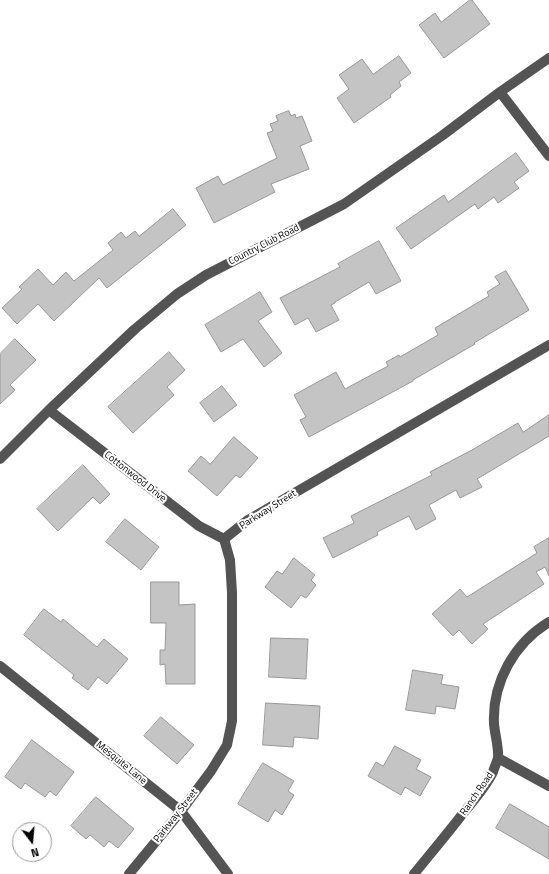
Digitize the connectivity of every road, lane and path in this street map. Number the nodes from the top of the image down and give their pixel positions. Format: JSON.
{"nodes":[{"id":1,"x":549,"y":58,"type":"edge"},
{"id":2,"x":500,"y":92,"type":"junction"},
{"id":3,"x":549,"y":156,"type":"edge"},
{"id":4,"x":549,"y":345,"type":"edge"},
{"id":5,"x":49,"y":410,"type":"junction"},
{"id":6,"x":0,"y":459,"type":"edge"},
{"id":7,"x":224,"y":539,"type":"junction"},
{"id":8,"x":549,"y":622,"type":"edge"},
{"id":9,"x":0,"y":666,"type":"edge"},
{"id":10,"x":498,"y":758,"type":"junction"},
{"id":11,"x":549,"y":786,"type":"edge"},
{"id":12,"x":181,"y":811,"type":"junction"},
{"id":13,"x":129,"y":874,"type":"edge"},
{"id":14,"x":228,"y":874,"type":"edge"},
{"id":15,"x":414,"y":874,"type":"edge"}],
"edges":[{"from":1,"to":2,"type":"street","name":"Country Club Road"},
{"from":2,"to":3,"type":"street"},
{"from":2,"to":5,"type":"street","name":"Country Club Road"},
{"from":4,"to":7,"type":"street","name":"Parkway Street"},
{"from":5,"to":6,"type":"street","name":"Country Club Road"},
{"from":5,"to":7,"type":"street","name":"Cottonwood Drive"},
{"from":7,"to":12,"type":"street","name":"Parkway Street"},
{"from":8,"to":10,"type":"street","name":"Ranch Road"},
{"from":9,"to":12,"type":"street","name":"Mesquite Lane"},
{"from":10,"to":11,"type":"street"},
{"from":10,"to":15,"type":"street","name":"Ranch Road"},
{"from":12,"to":13,"type":"street","name":"Parkway Street"},
{"from":12,"to":14,"type":"street","name":"Mesquite Lane"}]}
